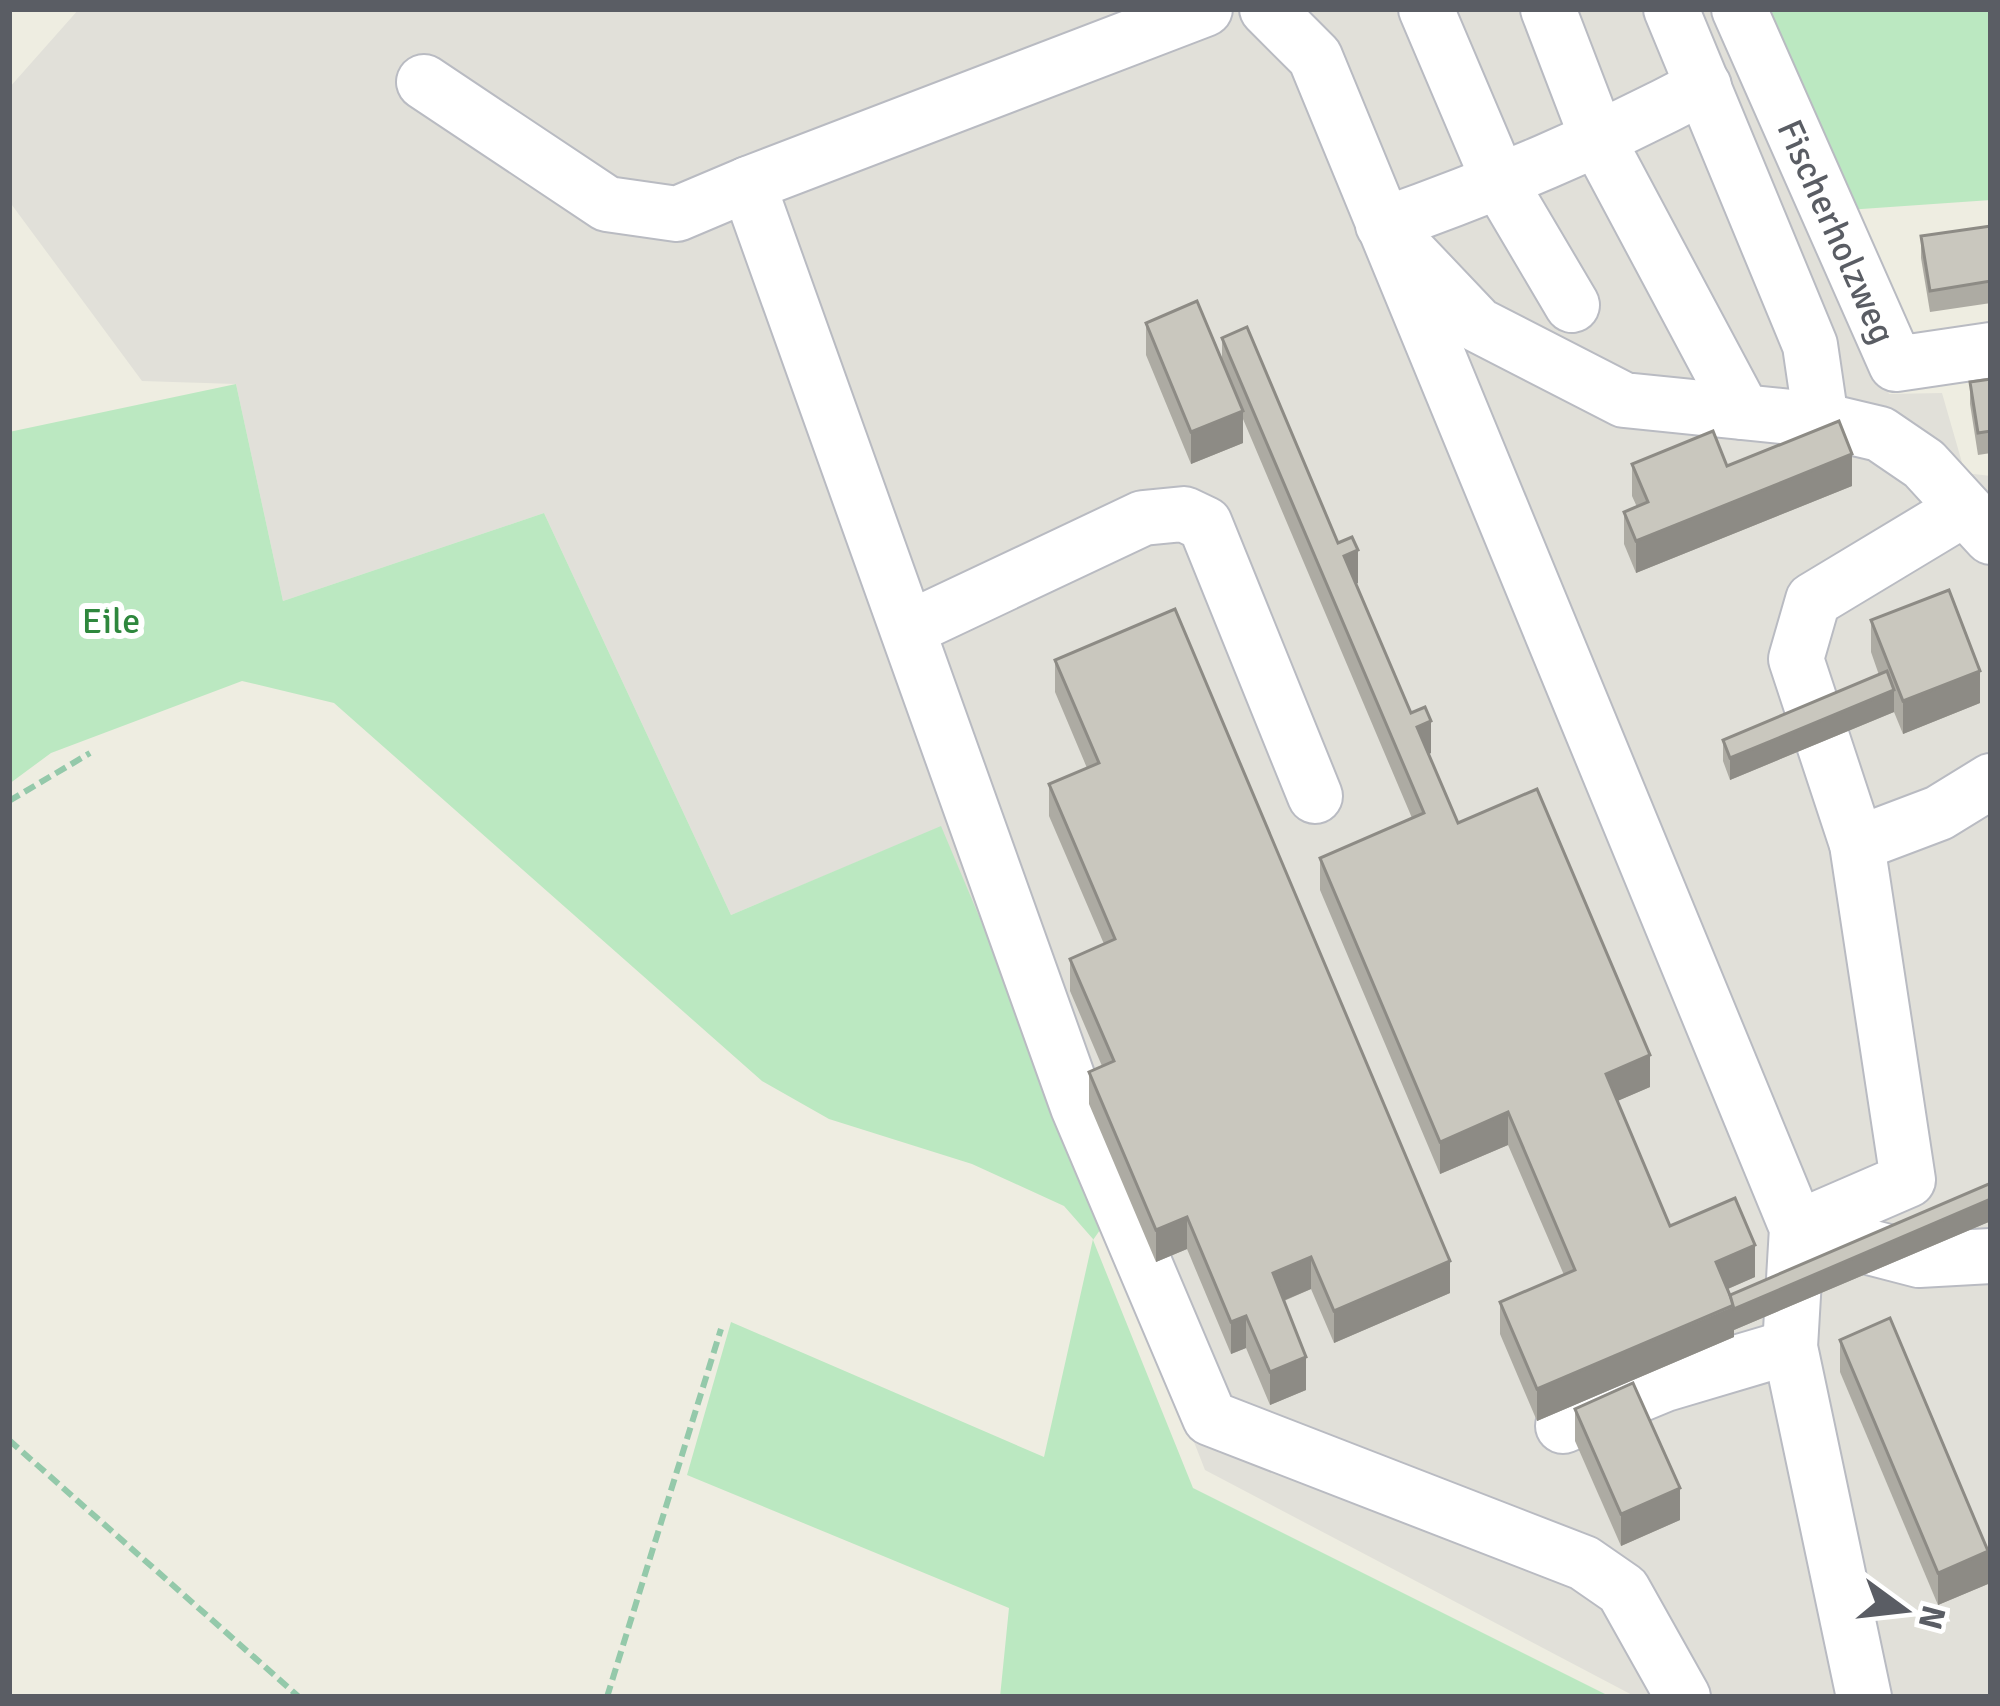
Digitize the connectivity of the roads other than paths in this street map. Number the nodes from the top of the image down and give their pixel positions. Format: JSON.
{"nodes":[{"id":1,"x":1205,"y":9,"type":"edge"},
{"id":2,"x":1267,"y":9,"type":"edge"},
{"id":3,"x":1426,"y":9,"type":"edge"},
{"id":4,"x":1548,"y":9,"type":"edge"},
{"id":5,"x":1671,"y":9,"type":"edge"},
{"id":6,"x":1739,"y":9,"type":"edge"},
{"id":7,"x":424,"y":82,"type":"dead end"},
{"id":8,"x":1704,"y":86,"type":"junction"},
{"id":9,"x":1599,"y":142,"type":"junction"},
{"id":10,"x":1500,"y":183,"type":"junction"},
{"id":11,"x":748,"y":184,"type":"junction"},
{"id":12,"x":1383,"y":225,"type":"junction"},
{"id":13,"x":1572,"y":305,"type":"dead end"},
{"id":14,"x":1991,"y":350,"type":"edge"},
{"id":15,"x":1896,"y":364,"type":"junction"},
{"id":16,"x":1743,"y":412,"type":"junction"},
{"id":17,"x":1820,"y":420,"type":"junction"},
{"id":18,"x":1924,"y":464,"type":"junction"},
{"id":19,"x":1977,"y":523,"type":"edge"},
{"id":20,"x":908,"y":628,"type":"junction"},
{"id":21,"x":1991,"y":781,"type":"edge"},
{"id":22,"x":1316,"y":796,"type":"dead end"},
{"id":23,"x":1857,"y":844,"type":"junction"},
{"id":24,"x":1797,"y":1228,"type":"junction"},
{"id":25,"x":1991,"y":1256,"type":"edge"},
{"id":26,"x":1790,"y":1347,"type":"junction"},
{"id":27,"x":1563,"y":1426,"type":"dead end"},
{"id":28,"x":1684,"y":1697,"type":"edge"},
{"id":29,"x":1864,"y":1697,"type":"edge"}],
"edges":[{"from":1,"to":11,"type":"lane"},
{"from":2,"to":12,"type":"lane"},
{"from":3,"to":10,"type":"lane"},
{"from":4,"to":9,"type":"lane"},
{"from":5,"to":8,"type":"lane"},
{"from":6,"to":15,"type":"lane","name":"Fischerholzweg"},
{"from":7,"to":11,"type":"lane"},
{"from":8,"to":9,"type":"lane"},
{"from":8,"to":17,"type":"lane"},
{"from":9,"to":10,"type":"lane"},
{"from":9,"to":16,"type":"lane"},
{"from":10,"to":12,"type":"lane"},
{"from":10,"to":13,"type":"lane"},
{"from":11,"to":20,"type":"lane"},
{"from":12,"to":16,"type":"lane"},
{"from":12,"to":24,"type":"lane"},
{"from":14,"to":15,"type":"lane","name":"Fischerholzweg"},
{"from":15,"to":18,"type":"lane"},
{"from":16,"to":17,"type":"lane"},
{"from":17,"to":18,"type":"lane"},
{"from":18,"to":19,"type":"lane"},
{"from":19,"to":23,"type":"lane"},
{"from":20,"to":22,"type":"lane"},
{"from":20,"to":28,"type":"lane"},
{"from":21,"to":23,"type":"lane"},
{"from":23,"to":24,"type":"lane"},
{"from":24,"to":25,"type":"lane"},
{"from":24,"to":26,"type":"lane"},
{"from":26,"to":27,"type":"lane"},
{"from":26,"to":29,"type":"lane"}]}
